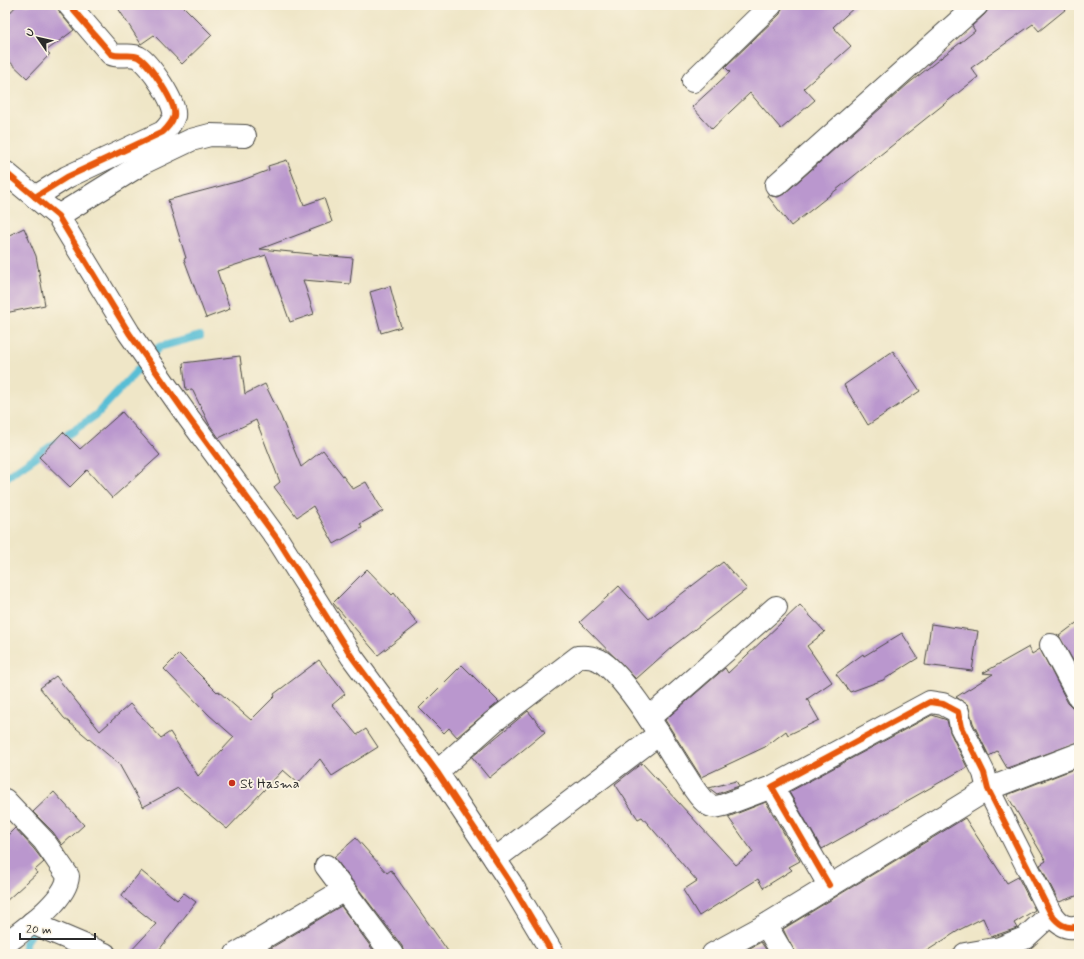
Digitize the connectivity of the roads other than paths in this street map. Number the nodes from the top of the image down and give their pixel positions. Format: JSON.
{"nodes":[{"id":1,"x":69,"y":5,"type":"edge"},
{"id":2,"x":771,"y":5,"type":"edge"},
{"id":3,"x":977,"y":5,"type":"edge"},
{"id":4,"x":693,"y":81,"type":"dead end"},
{"id":5,"x":245,"y":136,"type":"dead end"},
{"id":6,"x":5,"y":172,"type":"edge"},
{"id":7,"x":776,"y":185,"type":"dead end"},
{"id":8,"x":35,"y":197,"type":"junction"},
{"id":9,"x":58,"y":216,"type":"junction"},
{"id":10,"x":776,"y":607,"type":"dead end"},
{"id":11,"x":1051,"y":645,"type":"dead end"},
{"id":12,"x":1079,"y":697,"type":"edge"},
{"id":13,"x":654,"y":726,"type":"junction"},
{"id":14,"x":1079,"y":754,"type":"edge"},
{"id":15,"x":437,"y":772,"type":"junction"},
{"id":16,"x":772,"y":787,"type":"junction"},
{"id":17,"x":988,"y":788,"type":"junction"},
{"id":18,"x":5,"y":800,"type":"edge"},
{"id":19,"x":495,"y":859,"type":"junction"},
{"id":20,"x":326,"y":866,"type":"dead end"},
{"id":21,"x":829,"y":885,"type":"junction"},
{"id":22,"x":344,"y":890,"type":"junction"},
{"id":23,"x":1050,"y":914,"type":"junction"},
{"id":24,"x":766,"y":925,"type":"junction"},
{"id":25,"x":1079,"y":926,"type":"edge"},
{"id":26,"x":39,"y":927,"type":"junction"},
{"id":27,"x":5,"y":944,"type":"edge"},
{"id":28,"x":105,"y":954,"type":"edge"},
{"id":29,"x":236,"y":954,"type":"edge"},
{"id":30,"x":392,"y":954,"type":"edge"},
{"id":31,"x":553,"y":954,"type":"edge"},
{"id":32,"x":713,"y":954,"type":"edge"},
{"id":33,"x":783,"y":954,"type":"edge"},
{"id":34,"x":965,"y":954,"type":"edge"}],
"edges":[{"from":1,"to":8,"type":"street"},
{"from":2,"to":4,"type":"street"},
{"from":3,"to":7,"type":"street"},
{"from":5,"to":9,"type":"street"},
{"from":6,"to":8,"type":"street"},
{"from":8,"to":9,"type":"street"},
{"from":9,"to":15,"type":"street"},
{"from":10,"to":13,"type":"street"},
{"from":11,"to":12,"type":"street"},
{"from":13,"to":15,"type":"street"},
{"from":13,"to":16,"type":"street"},
{"from":13,"to":19,"type":"street"},
{"from":14,"to":17,"type":"street"},
{"from":15,"to":19,"type":"street"},
{"from":16,"to":17,"type":"street"},
{"from":16,"to":21,"type":"street"},
{"from":17,"to":21,"type":"street"},
{"from":17,"to":23,"type":"street"},
{"from":18,"to":26,"type":"street"},
{"from":19,"to":31,"type":"street"},
{"from":20,"to":22,"type":"street"},
{"from":21,"to":24,"type":"street"},
{"from":22,"to":29,"type":"street"},
{"from":22,"to":30,"type":"street"},
{"from":23,"to":25,"type":"street"},
{"from":23,"to":34,"type":"street"},
{"from":24,"to":32,"type":"street"},
{"from":24,"to":33,"type":"street"},
{"from":26,"to":27,"type":"street"},
{"from":26,"to":28,"type":"street"}]}
